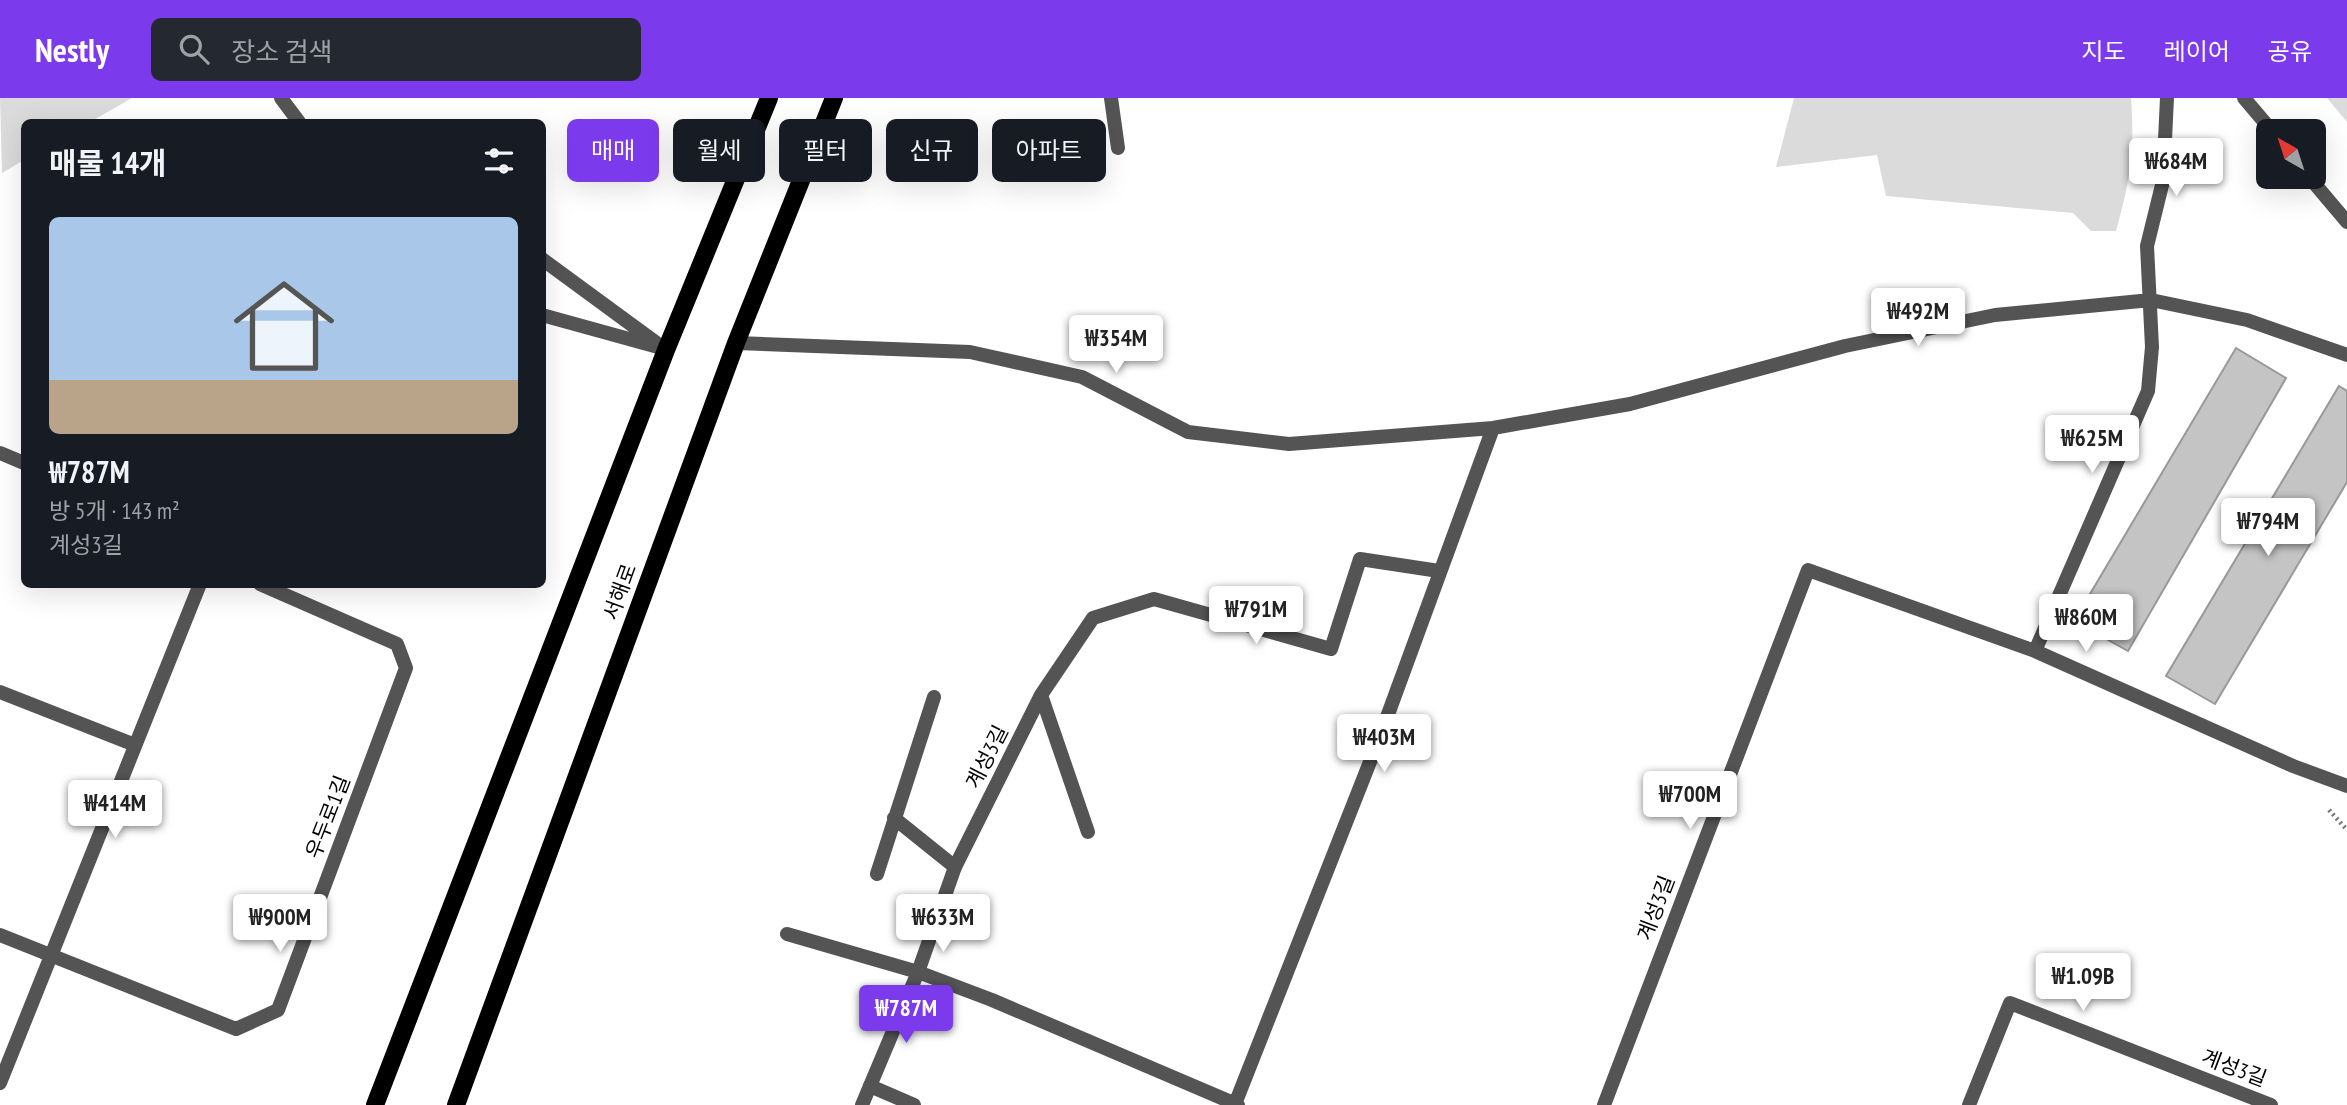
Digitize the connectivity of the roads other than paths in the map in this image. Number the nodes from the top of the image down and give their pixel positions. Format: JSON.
{"nodes":[{"id":1,"x":281,"y":98,"type":"edge"},
{"id":2,"x":769,"y":98,"type":"edge"},
{"id":3,"x":834,"y":98,"type":"edge"},
{"id":4,"x":1111,"y":98,"type":"edge"},
{"id":5,"x":2168,"y":98,"type":"edge"},
{"id":6,"x":2244,"y":98,"type":"edge"},
{"id":7,"x":297,"y":119,"type":"edge"},
{"id":8,"x":2262,"y":119,"type":"edge"},
{"id":9,"x":1118,"y":148,"type":"dead end"},
{"id":10,"x":2319,"y":189,"type":"edge"},
{"id":11,"x":2347,"y":222,"type":"edge"},
{"id":12,"x":546,"y":262,"type":"edge"},
{"id":13,"x":2151,"y":300,"type":"junction"},
{"id":14,"x":546,"y":316,"type":"edge"},
{"id":15,"x":736,"y":343,"type":"junction"},
{"id":16,"x":666,"y":350,"type":"junction"},
{"id":17,"x":2347,"y":355,"type":"edge"},
{"id":18,"x":1493,"y":428,"type":"junction"},
{"id":19,"x":0,"y":453,"type":"edge"},
{"id":20,"x":21,"y":462,"type":"edge"},
{"id":21,"x":1439,"y":570,"type":"junction"},
{"id":22,"x":198,"y":588,"type":"edge"},
{"id":23,"x":269,"y":588,"type":"edge"},
{"id":24,"x":2035,"y":651,"type":"junction"},
{"id":25,"x":0,"y":692,"type":"edge"},
{"id":26,"x":1041,"y":695,"type":"junction"},
{"id":27,"x":934,"y":697,"type":"dead end"},
{"id":28,"x":135,"y":745,"type":"junction"},
{"id":29,"x":2347,"y":786,"type":"edge"},
{"id":30,"x":894,"y":818,"type":"junction"},
{"id":31,"x":1088,"y":832,"type":"dead end"},
{"id":32,"x":956,"y":867,"type":"junction"},
{"id":33,"x":877,"y":874,"type":"dead end"},
{"id":34,"x":787,"y":934,"type":"dead end"},
{"id":35,"x":0,"y":935,"type":"edge"},
{"id":36,"x":50,"y":955,"type":"junction"},
{"id":37,"x":918,"y":972,"type":"junction"},
{"id":38,"x":0,"y":1083,"type":"edge"},
{"id":39,"x":870,"y":1086,"type":"junction"},
{"id":40,"x":1236,"y":1104,"type":"edge"},
{"id":41,"x":375,"y":1105,"type":"edge"},
{"id":42,"x":456,"y":1105,"type":"edge"},
{"id":43,"x":862,"y":1105,"type":"edge"},
{"id":44,"x":914,"y":1105,"type":"edge"},
{"id":45,"x":1604,"y":1105,"type":"edge"},
{"id":46,"x":1969,"y":1105,"type":"edge"},
{"id":47,"x":2271,"y":1105,"type":"edge"}],
"edges":[{"from":1,"to":7,"type":"street"},
{"from":2,"to":16,"type":"main road","name":"서해로"},
{"from":3,"to":15,"type":"main road","name":"서해로"},
{"from":4,"to":9,"type":"street"},
{"from":5,"to":13,"type":"street"},
{"from":6,"to":8,"type":"street"},
{"from":10,"to":11,"type":"street"},
{"from":12,"to":16,"type":"street"},
{"from":13,"to":17,"type":"street"},
{"from":13,"to":18,"type":"street"},
{"from":13,"to":24,"type":"street"},
{"from":14,"to":16,"type":"street"},
{"from":15,"to":18,"type":"street"},
{"from":15,"to":42,"type":"main road","name":"서해로"},
{"from":16,"to":41,"type":"main road","name":"서해로"},
{"from":18,"to":21,"type":"street"},
{"from":19,"to":20,"type":"street"},
{"from":21,"to":26,"type":"street","name":"계성3길"},
{"from":21,"to":40,"type":"street"},
{"from":22,"to":28,"type":"street"},
{"from":23,"to":36,"type":"street","name":"우두로1길"},
{"from":24,"to":29,"type":"street"},
{"from":24,"to":45,"type":"street","name":"계성3길"},
{"from":25,"to":28,"type":"street"},
{"from":26,"to":31,"type":"street"},
{"from":26,"to":32,"type":"street","name":"계성3길"},
{"from":27,"to":30,"type":"street"},
{"from":28,"to":36,"type":"street"},
{"from":30,"to":32,"type":"street"},
{"from":30,"to":33,"type":"street"},
{"from":32,"to":37,"type":"street","name":"계성3길"},
{"from":34,"to":37,"type":"street"},
{"from":35,"to":36,"type":"street","name":"우두로1길"},
{"from":36,"to":38,"type":"street"},
{"from":37,"to":39,"type":"street","name":"계성3길"},
{"from":37,"to":40,"type":"street"},
{"from":39,"to":43,"type":"street","name":"계성3길"},
{"from":39,"to":44,"type":"street"},
{"from":46,"to":47,"type":"street","name":"계성3길"}]}
